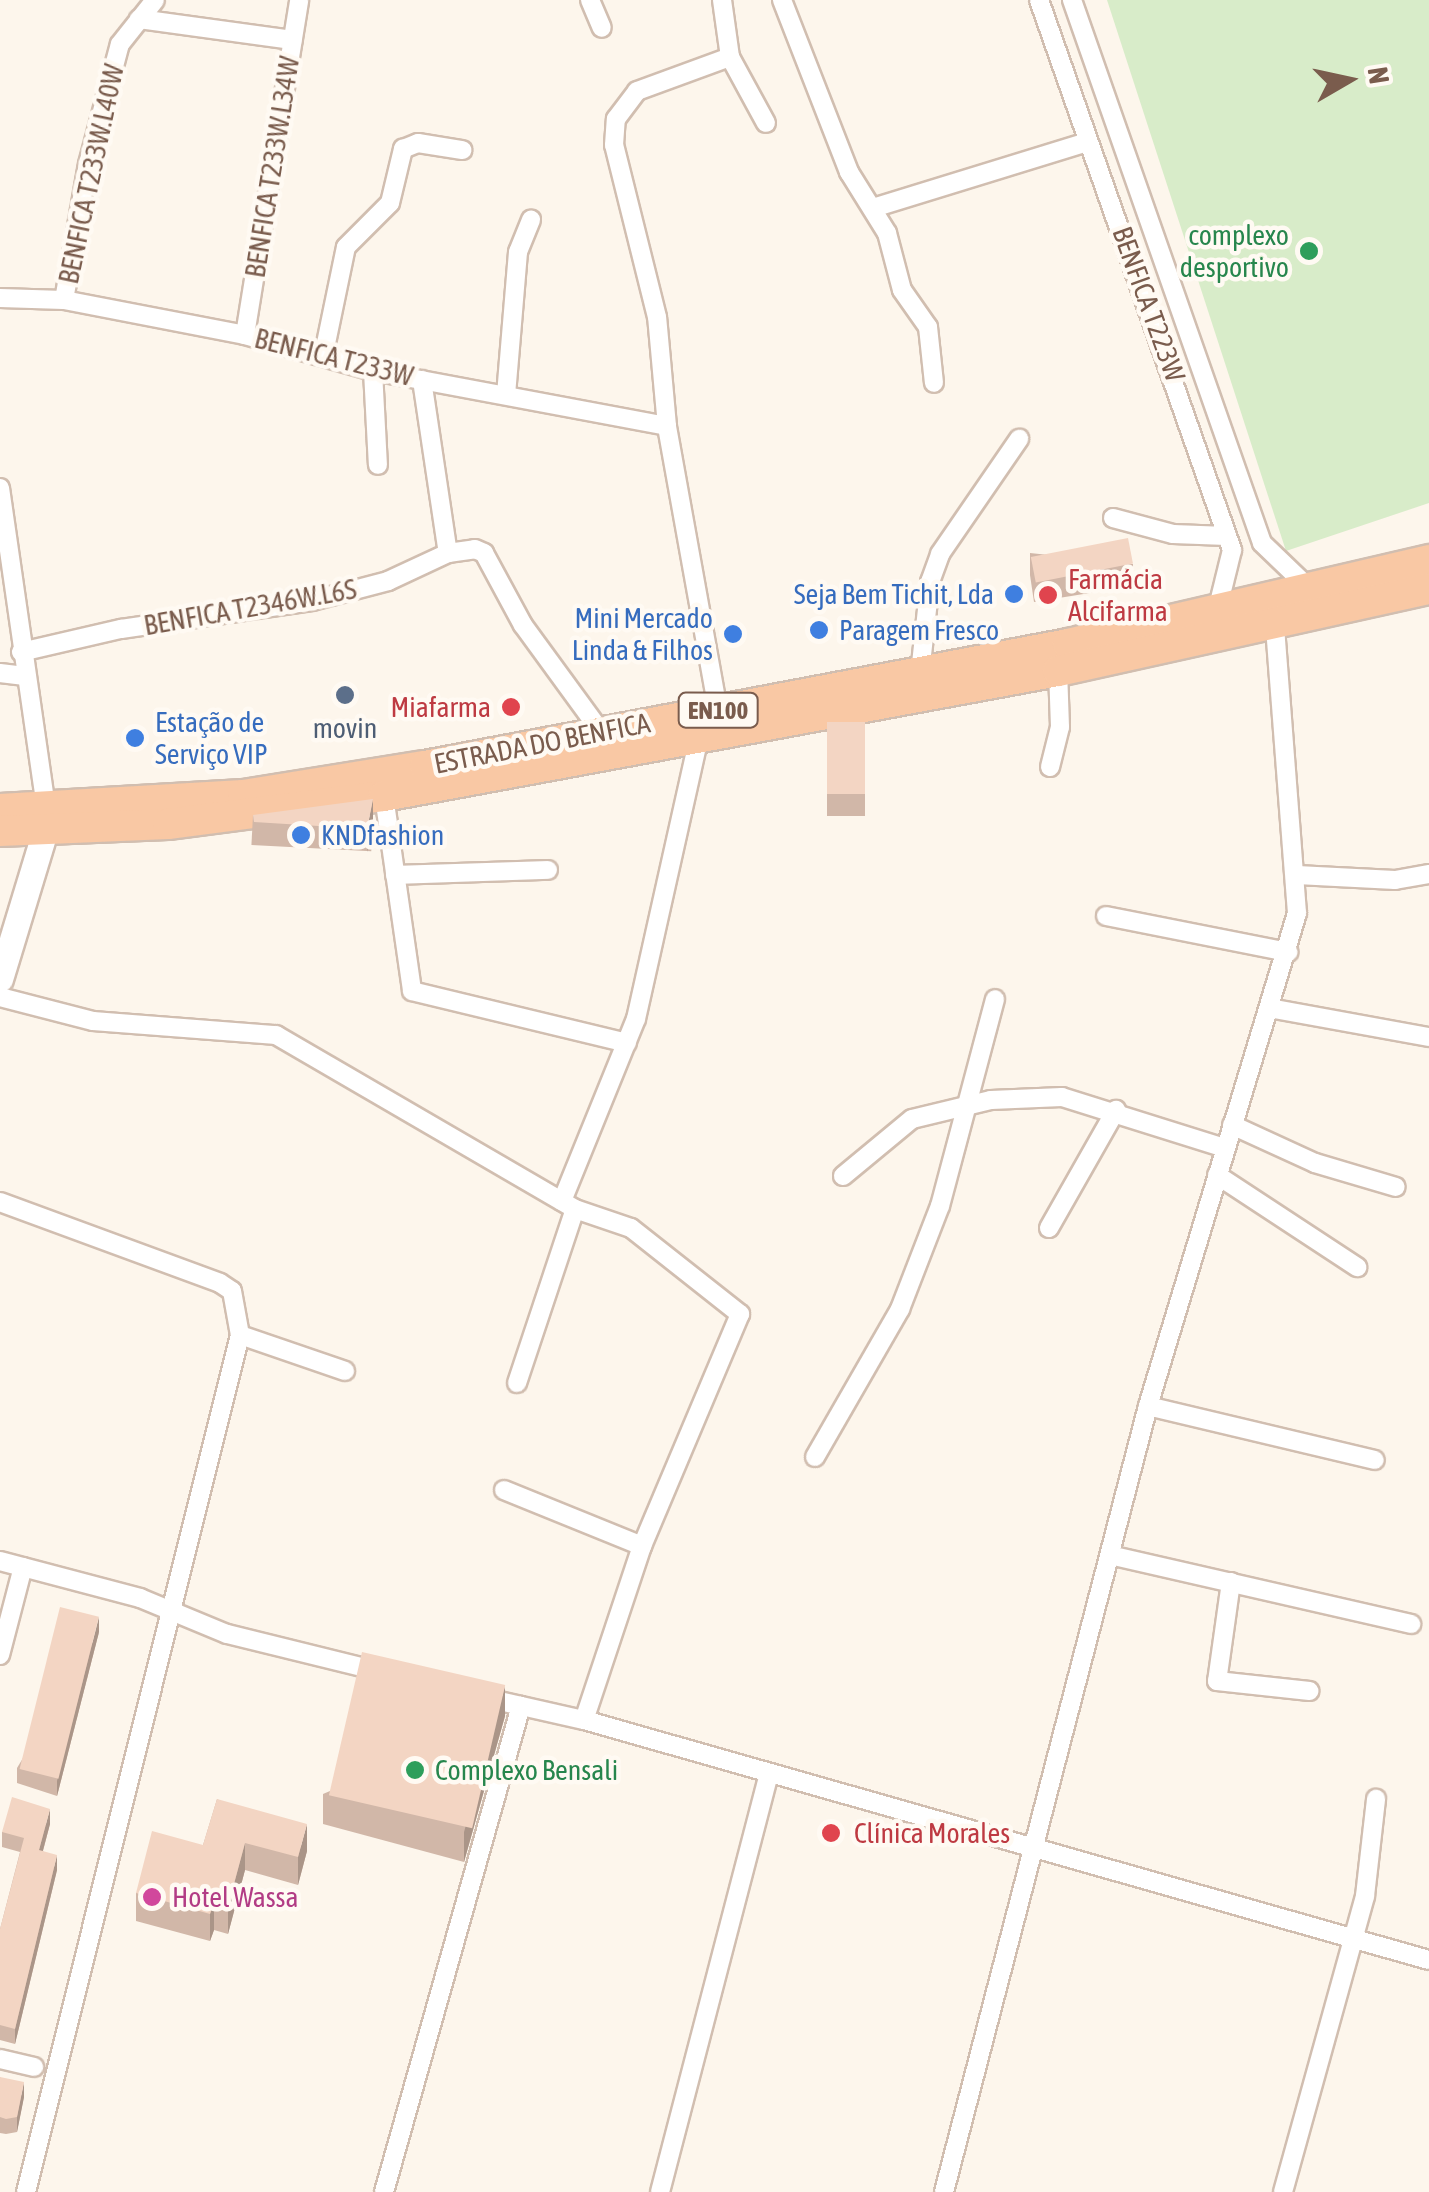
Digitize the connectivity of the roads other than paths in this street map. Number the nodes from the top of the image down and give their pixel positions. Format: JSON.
{"nodes":[{"id":1,"x":155,"y":0,"type":"edge"},
{"id":2,"x":299,"y":0,"type":"edge"},
{"id":3,"x":590,"y":0,"type":"edge"},
{"id":4,"x":722,"y":0,"type":"edge"},
{"id":5,"x":782,"y":0,"type":"edge"},
{"id":6,"x":1039,"y":0,"type":"edge"},
{"id":7,"x":1072,"y":0,"type":"edge"},
{"id":8,"x":139,"y":18,"type":"junction"},
{"id":9,"x":602,"y":28,"type":"dead end"},
{"id":10,"x":293,"y":40,"type":"junction"},
{"id":11,"x":730,"y":57,"type":"junction"},
{"id":12,"x":766,"y":123,"type":"dead end"},
{"id":13,"x":1088,"y":142,"type":"junction"},
{"id":14,"x":462,"y":150,"type":"dead end"},
{"id":15,"x":873,"y":208,"type":"junction"},
{"id":16,"x":531,"y":220,"type":"dead end"},
{"id":17,"x":0,"y":298,"type":"edge"},
{"id":18,"x":64,"y":300,"type":"junction"},
{"id":19,"x":245,"y":334,"type":"junction"},
{"id":20,"x":324,"y":353,"type":"junction"},
{"id":21,"x":373,"y":370,"type":"junction"},
{"id":22,"x":422,"y":380,"type":"junction"},
{"id":23,"x":934,"y":383,"type":"dead end"},
{"id":24,"x":506,"y":394,"type":"junction"},
{"id":25,"x":667,"y":426,"type":"junction"},
{"id":26,"x":1019,"y":439,"type":"dead end"},
{"id":27,"x":378,"y":465,"type":"dead end"},
{"id":28,"x":0,"y":488,"type":"edge"},
{"id":29,"x":1113,"y":518,"type":"dead end"},
{"id":30,"x":1227,"y":536,"type":"junction"},
{"id":31,"x":448,"y":553,"type":"junction"},
{"id":32,"x":1429,"y":560,"type":"edge"},
{"id":33,"x":1310,"y":589,"type":"junction"},
{"id":34,"x":1429,"y":589,"type":"edge"},
{"id":35,"x":1217,"y":611,"type":"junction"},
{"id":36,"x":1275,"y":628,"type":"junction"},
{"id":37,"x":21,"y":652,"type":"junction"},
{"id":38,"x":1058,"y":671,"type":"junction"},
{"id":39,"x":0,"y":672,"type":"edge"},
{"id":40,"x":920,"y":673,"type":"junction"},
{"id":41,"x":23,"y":676,"type":"junction"},
{"id":42,"x":718,"y":710,"type":"junction"},
{"id":43,"x":601,"y":732,"type":"junction"},
{"id":44,"x":698,"y":738,"type":"junction"},
{"id":45,"x":1050,"y":767,"type":"dead end"},
{"id":46,"x":384,"y":796,"type":"junction"},
{"id":47,"x":0,"y":808,"type":"edge"},
{"id":48,"x":45,"y":819,"type":"junction"},
{"id":49,"x":0,"y":832,"type":"edge"},
{"id":50,"x":548,"y":870,"type":"dead end"},
{"id":51,"x":395,"y":874,"type":"junction"},
{"id":52,"x":1429,"y":874,"type":"edge"},
{"id":53,"x":1297,"y":875,"type":"junction"},
{"id":54,"x":1106,"y":916,"type":"dead end"},
{"id":55,"x":1288,"y":952,"type":"junction"},
{"id":56,"x":0,"y":979,"type":"edge"},
{"id":57,"x":0,"y":997,"type":"edge"},
{"id":58,"x":995,"y":1000,"type":"dead end"},
{"id":59,"x":1269,"y":1008,"type":"junction"},
{"id":60,"x":1429,"y":1036,"type":"edge"},
{"id":61,"x":627,"y":1042,"type":"junction"},
{"id":62,"x":968,"y":1110,"type":"junction"},
{"id":63,"x":1116,"y":1110,"type":"junction"},
{"id":64,"x":1232,"y":1125,"type":"junction"},
{"id":65,"x":1222,"y":1147,"type":"junction"},
{"id":66,"x":1217,"y":1174,"type":"junction"},
{"id":67,"x":843,"y":1176,"type":"dead end"},
{"id":68,"x":1396,"y":1187,"type":"dead end"},
{"id":69,"x":0,"y":1202,"type":"edge"},
{"id":70,"x":568,"y":1205,"type":"junction"},
{"id":71,"x":1049,"y":1228,"type":"dead end"},
{"id":72,"x":1357,"y":1267,"type":"dead end"},
{"id":73,"x":240,"y":1335,"type":"junction"},
{"id":74,"x":345,"y":1371,"type":"dead end"},
{"id":75,"x":517,"y":1384,"type":"dead end"},
{"id":76,"x":1148,"y":1406,"type":"junction"},
{"id":77,"x":816,"y":1457,"type":"dead end"},
{"id":78,"x":1375,"y":1460,"type":"dead end"},
{"id":79,"x":504,"y":1490,"type":"dead end"},
{"id":80,"x":642,"y":1546,"type":"junction"},
{"id":81,"x":1114,"y":1556,"type":"junction"},
{"id":82,"x":0,"y":1561,"type":"edge"},
{"id":83,"x":23,"y":1567,"type":"junction"},
{"id":84,"x":1230,"y":1582,"type":"junction"},
{"id":85,"x":175,"y":1612,"type":"junction"},
{"id":86,"x":1411,"y":1624,"type":"dead end"},
{"id":87,"x":0,"y":1655,"type":"edge"},
{"id":88,"x":392,"y":1675,"type":"edge"},
{"id":89,"x":1308,"y":1691,"type":"dead end"},
{"id":90,"x":466,"y":1693,"type":"edge"},
{"id":91,"x":520,"y":1706,"type":"junction"},
{"id":92,"x":584,"y":1720,"type":"junction"},
{"id":93,"x":768,"y":1776,"type":"junction"},
{"id":94,"x":1376,"y":1800,"type":"dead end"},
{"id":95,"x":1034,"y":1847,"type":"junction"},
{"id":96,"x":1353,"y":1939,"type":"junction"},
{"id":97,"x":1429,"y":1960,"type":"edge"},
{"id":98,"x":0,"y":2060,"type":"edge"},
{"id":99,"x":34,"y":2066,"type":"dead end"},
{"id":100,"x":26,"y":2192,"type":"edge"},
{"id":101,"x":384,"y":2192,"type":"edge"},
{"id":102,"x":660,"y":2192,"type":"edge"},
{"id":103,"x":944,"y":2192,"type":"edge"},
{"id":104,"x":1282,"y":2192,"type":"edge"}],
"edges":[{"from":1,"to":8,"type":"street","name":"BENFICA T233W.L40W"},
{"from":2,"to":10,"type":"street","name":"BENFICA T233W.L34W"},
{"from":3,"to":9,"type":"street"},
{"from":4,"to":11,"type":"street"},
{"from":5,"to":15,"type":"street"},
{"from":6,"to":13,"type":"street","name":"BENFICA T223W"},
{"from":7,"to":33,"type":"street"},
{"from":8,"to":10,"type":"street"},
{"from":8,"to":18,"type":"street","name":"BENFICA T233W.L40W"},
{"from":10,"to":19,"type":"street","name":"BENFICA T233W.L34W"},
{"from":11,"to":12,"type":"street"},
{"from":11,"to":25,"type":"street"},
{"from":13,"to":15,"type":"street"},
{"from":13,"to":30,"type":"street","name":"BENFICA T223W"},
{"from":14,"to":20,"type":"street"},
{"from":15,"to":23,"type":"street"},
{"from":16,"to":24,"type":"street"},
{"from":17,"to":18,"type":"street","name":"BENFICA T233W"},
{"from":18,"to":19,"type":"street","name":"BENFICA T233W"},
{"from":19,"to":20,"type":"street","name":"BENFICA T233W"},
{"from":20,"to":21,"type":"street","name":"BENFICA T233W"},
{"from":21,"to":22,"type":"street","name":"BENFICA T233W"},
{"from":21,"to":27,"type":"street"},
{"from":22,"to":24,"type":"street","name":"BENFICA T233W"},
{"from":22,"to":31,"type":"street"},
{"from":24,"to":25,"type":"street","name":"BENFICA T233W"},
{"from":25,"to":42,"type":"street"},
{"from":26,"to":40,"type":"street"},
{"from":28,"to":37,"type":"street"},
{"from":29,"to":30,"type":"street"},
{"from":30,"to":35,"type":"street","name":"BENFICA T223W"},
{"from":31,"to":37,"type":"street","name":"BENFICA T2346W.L6S"},
{"from":31,"to":43,"type":"street","name":"BENFICA T2346W.L6S"},
{"from":32,"to":33,"type":"highway","name":"ESTRADA DO BENFICA","number":"EN100"},
{"from":33,"to":35,"type":"highway","name":"ESTRADA DO BENFICA","number":"EN100"},
{"from":34,"to":36,"type":"highway","name":"ESTRADA DO BENFICA","number":"EN100"},
{"from":35,"to":40,"type":"highway","name":"ESTRADA DO BENFICA","number":"EN100"},
{"from":36,"to":38,"type":"highway","name":"ESTRADA DO BENFICA","number":"EN100"},
{"from":36,"to":53,"type":"street"},
{"from":37,"to":41,"type":"street"},
{"from":38,"to":44,"type":"highway","name":"ESTRADA DO BENFICA","number":"EN100"},
{"from":38,"to":45,"type":"street"},
{"from":39,"to":41,"type":"street"},
{"from":40,"to":42,"type":"highway","name":"ESTRADA DO BENFICA","number":"EN100"},
{"from":41,"to":48,"type":"street"},
{"from":42,"to":43,"type":"highway","name":"ESTRADA DO BENFICA","number":"EN100"},
{"from":43,"to":48,"type":"highway","name":"ESTRADA DO BENFICA","number":"EN100"},
{"from":44,"to":46,"type":"highway","name":"ESTRADA DO BENFICA","number":"EN100"},
{"from":44,"to":61,"type":"street"},
{"from":46,"to":48,"type":"highway","name":"ESTRADA DO BENFICA","number":"EN100"},
{"from":46,"to":51,"type":"street"},
{"from":47,"to":48,"type":"highway","name":"ESTRADA DO BENFICA","number":"EN100"},
{"from":48,"to":49,"type":"highway","name":"ESTRADA DO BENFICA","number":"EN100"},
{"from":48,"to":56,"type":"main road"},
{"from":50,"to":51,"type":"street"},
{"from":51,"to":61,"type":"street"},
{"from":52,"to":53,"type":"street"},
{"from":53,"to":55,"type":"street"},
{"from":54,"to":55,"type":"street"},
{"from":55,"to":59,"type":"street"},
{"from":57,"to":70,"type":"street"},
{"from":58,"to":62,"type":"street"},
{"from":59,"to":60,"type":"street"},
{"from":59,"to":64,"type":"street"},
{"from":61,"to":70,"type":"street"},
{"from":62,"to":63,"type":"street"},
{"from":62,"to":67,"type":"street"},
{"from":62,"to":77,"type":"street"},
{"from":63,"to":65,"type":"street"},
{"from":63,"to":71,"type":"street"},
{"from":64,"to":65,"type":"street"},
{"from":64,"to":68,"type":"street"},
{"from":65,"to":66,"type":"street"},
{"from":66,"to":72,"type":"street"},
{"from":66,"to":76,"type":"street"},
{"from":69,"to":73,"type":"street"},
{"from":70,"to":75,"type":"street"},
{"from":70,"to":80,"type":"street"},
{"from":73,"to":74,"type":"street"},
{"from":73,"to":85,"type":"street"},
{"from":76,"to":78,"type":"street"},
{"from":76,"to":81,"type":"street"},
{"from":79,"to":80,"type":"street"},
{"from":80,"to":92,"type":"street"},
{"from":81,"to":84,"type":"street"},
{"from":81,"to":95,"type":"street"},
{"from":82,"to":83,"type":"street"},
{"from":83,"to":85,"type":"street"},
{"from":83,"to":87,"type":"street"},
{"from":84,"to":86,"type":"street"},
{"from":84,"to":89,"type":"street"},
{"from":85,"to":88,"type":"street"},
{"from":85,"to":100,"type":"street"},
{"from":90,"to":91,"type":"street"},
{"from":91,"to":92,"type":"street"},
{"from":91,"to":101,"type":"street"},
{"from":92,"to":93,"type":"street"},
{"from":93,"to":95,"type":"street"},
{"from":93,"to":102,"type":"street"},
{"from":94,"to":96,"type":"street"},
{"from":95,"to":96,"type":"street"},
{"from":95,"to":103,"type":"street"},
{"from":96,"to":97,"type":"street"},
{"from":96,"to":104,"type":"street"},
{"from":98,"to":99,"type":"street"}]}
